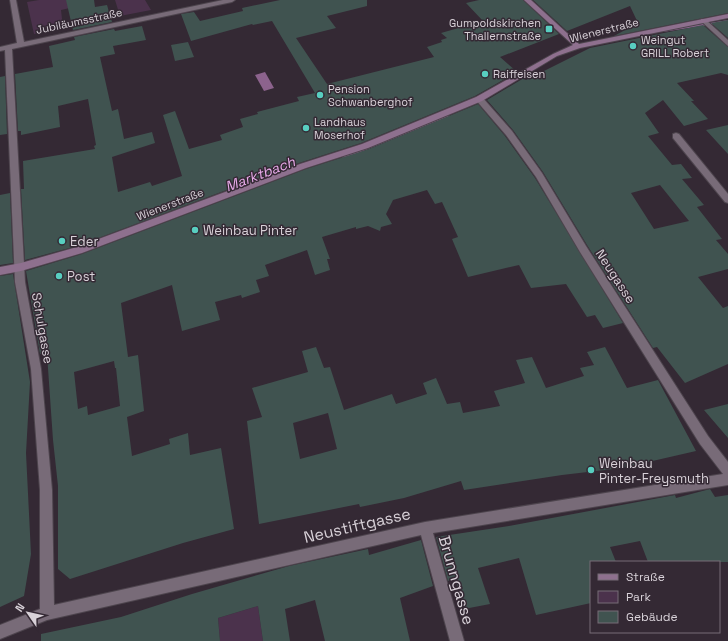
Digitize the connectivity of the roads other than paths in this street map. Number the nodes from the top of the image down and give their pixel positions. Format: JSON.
{"nodes":[{"id":1,"x":13,"y":0,"type":"edge"},
{"id":2,"x":232,"y":0,"type":"edge"},
{"id":3,"x":527,"y":0,"type":"edge"},
{"id":4,"x":728,"y":16,"type":"edge"},
{"id":5,"x":706,"y":22,"type":"junction"},
{"id":6,"x":728,"y":44,"type":"edge"},
{"id":7,"x":21,"y":45,"type":"junction"},
{"id":8,"x":578,"y":46,"type":"junction"},
{"id":9,"x":4,"y":48,"type":"edge"},
{"id":10,"x":479,"y":98,"type":"junction"},
{"id":11,"x":676,"y":136,"type":"dead end"},
{"id":12,"x":728,"y":200,"type":"edge"},
{"id":13,"x":21,"y":267,"type":"junction"},
{"id":14,"x":0,"y":271,"type":"edge"},
{"id":15,"x":728,"y":471,"type":"edge"},
{"id":16,"x":728,"y":479,"type":"edge"},
{"id":17,"x":424,"y":528,"type":"junction"},
{"id":18,"x":47,"y":613,"type":"junction"},
{"id":19,"x":0,"y":632,"type":"edge"},
{"id":20,"x":456,"y":641,"type":"edge"}],
"edges":[{"from":1,"to":7,"type":"street"},
{"from":2,"to":7,"type":"street","name":"Jubiläumsstraße"},
{"from":3,"to":8,"type":"street"},
{"from":4,"to":5,"type":"street","name":"Wienerstraße"},
{"from":5,"to":6,"type":"street"},
{"from":5,"to":8,"type":"street","name":"Wienerstraße"},
{"from":7,"to":9,"type":"street","name":"Jubiläumsstraße"},
{"from":8,"to":10,"type":"street","name":"Wienerstraße"},
{"from":9,"to":13,"type":"street","name":"Schulgasse"},
{"from":10,"to":13,"type":"street","name":"Wienerstraße"},
{"from":10,"to":15,"type":"street","name":"Neugasse"},
{"from":11,"to":12,"type":"street"},
{"from":13,"to":14,"type":"street","name":"Wienerstraße"},
{"from":13,"to":18,"type":"street","name":"Schulgasse"},
{"from":16,"to":17,"type":"street","name":"Neustiftgasse"},
{"from":17,"to":18,"type":"street","name":"Neustiftgasse"},
{"from":17,"to":20,"type":"street","name":"Brunngasse"},
{"from":18,"to":19,"type":"street","name":"Neustiftgasse"}]}
